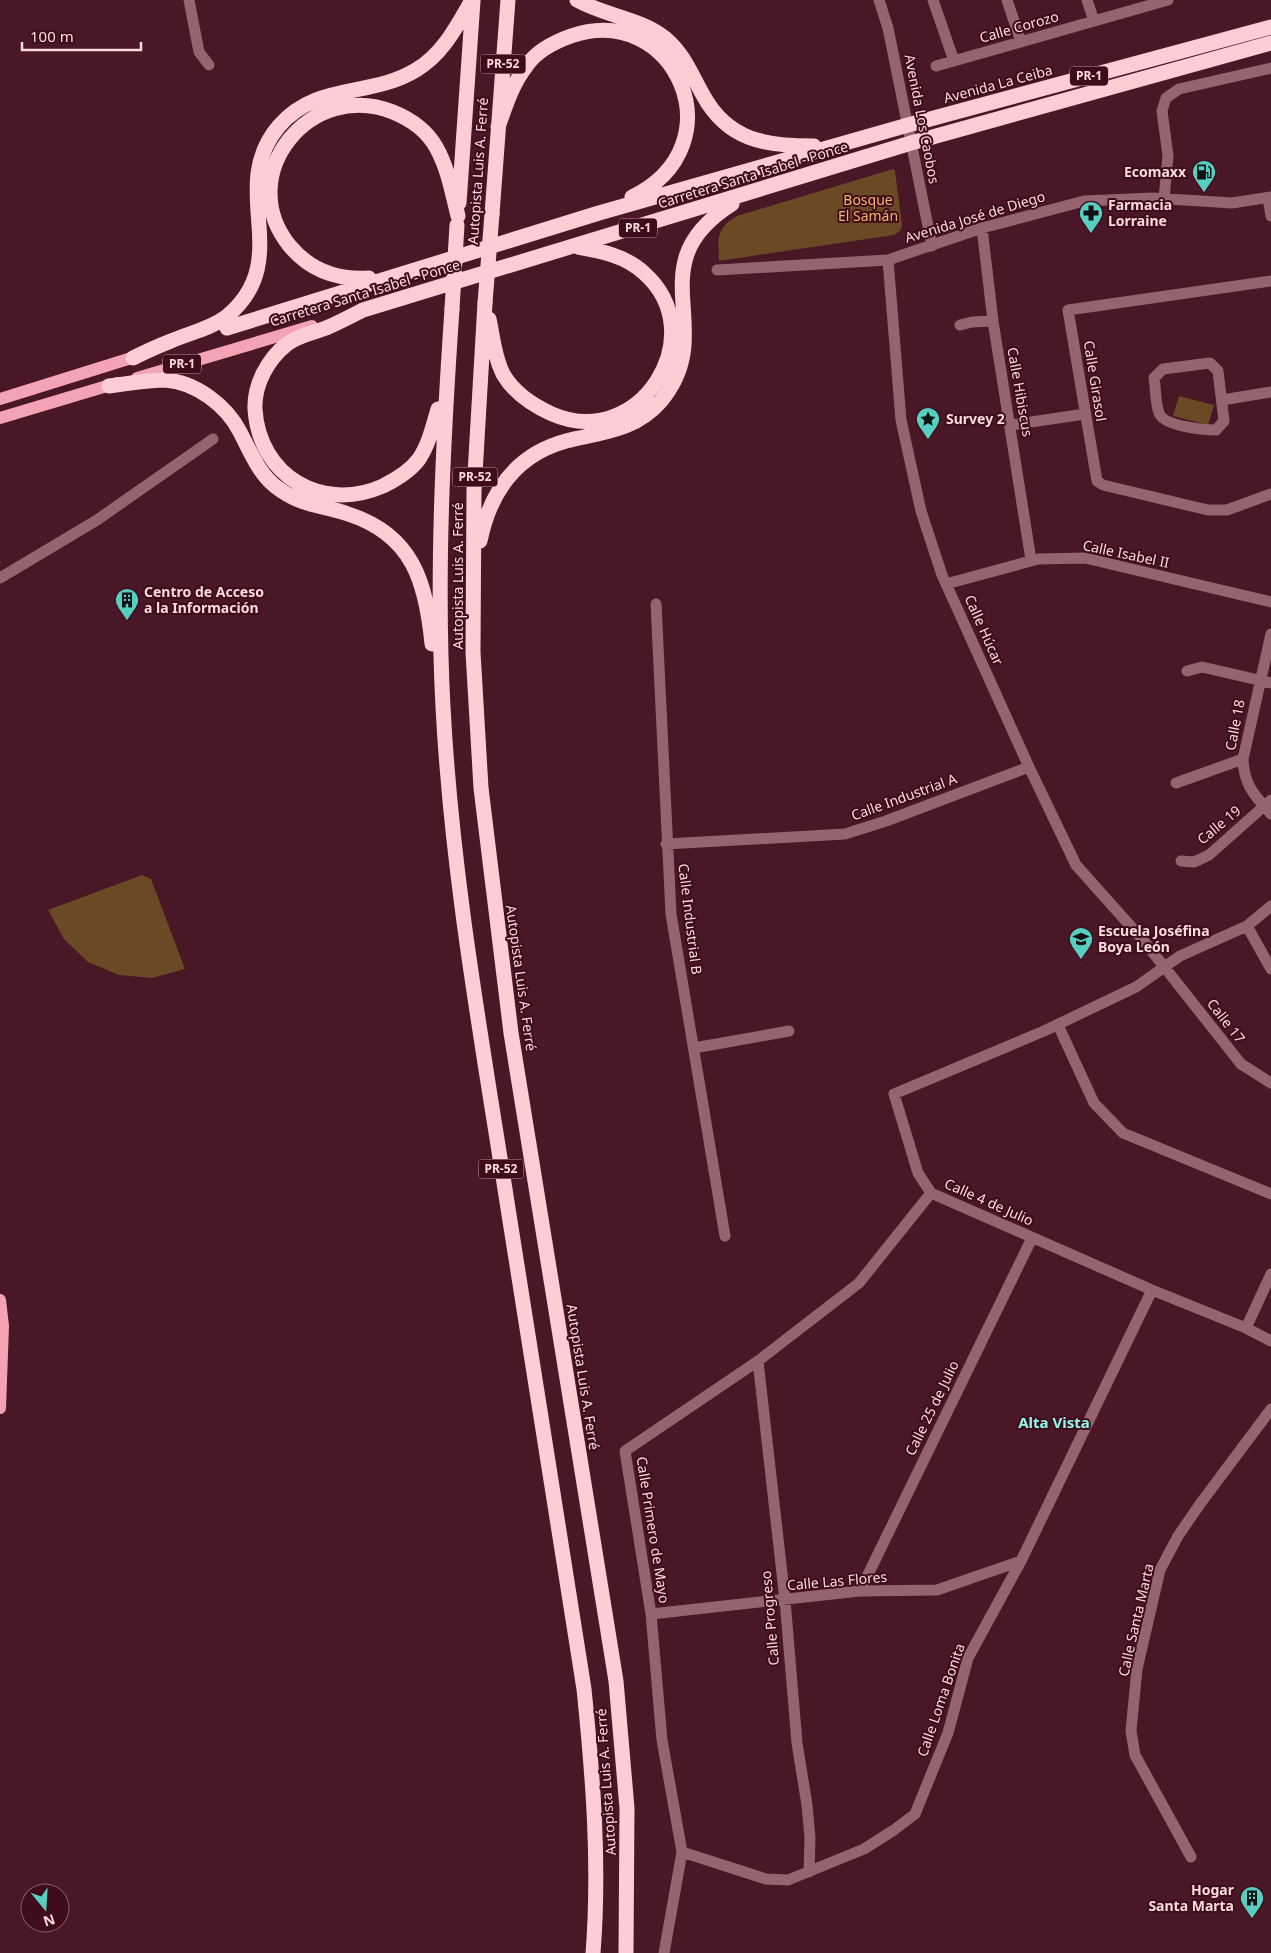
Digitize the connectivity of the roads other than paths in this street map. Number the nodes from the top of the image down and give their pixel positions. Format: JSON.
{"nodes":[{"id":1,"x":189,"y":0,"type":"edge"},
{"id":2,"x":472,"y":0,"type":"edge"},
{"id":3,"x":508,"y":0,"type":"edge"},
{"id":4,"x":577,"y":0,"type":"edge"},
{"id":5,"x":879,"y":0,"type":"edge"},
{"id":6,"x":933,"y":0,"type":"edge"},
{"id":7,"x":1007,"y":0,"type":"edge"},
{"id":8,"x":1087,"y":0,"type":"edge"},
{"id":9,"x":1165,"y":0,"type":"edge"},
{"id":10,"x":1094,"y":21,"type":"junction"},
{"id":11,"x":1271,"y":27,"type":"edge"},
{"id":12,"x":1021,"y":42,"type":"junction"},
{"id":13,"x":1271,"y":43,"type":"edge"},
{"id":14,"x":954,"y":61,"type":"junction"},
{"id":15,"x":209,"y":65,"type":"dead end"},
{"id":16,"x":936,"y":66,"type":"dead end"},
{"id":17,"x":1271,"y":68,"type":"edge"},
{"id":18,"x":908,"y":125,"type":"junction"},
{"id":19,"x":498,"y":127,"type":"junction"},
{"id":20,"x":911,"y":143,"type":"junction"},
{"id":21,"x":833,"y":146,"type":"junction"},
{"id":22,"x":784,"y":183,"type":"junction"},
{"id":23,"x":1269,"y":198,"type":"edge"},
{"id":24,"x":1164,"y":199,"type":"junction"},
{"id":25,"x":599,"y":213,"type":"junction"},
{"id":26,"x":1271,"y":216,"type":"edge"},
{"id":27,"x":457,"y":220,"type":"junction"},
{"id":28,"x":982,"y":228,"type":"junction"},
{"id":29,"x":932,"y":246,"type":"junction"},
{"id":30,"x":574,"y":247,"type":"junction"},
{"id":31,"x":888,"y":260,"type":"junction"},
{"id":32,"x":718,"y":270,"type":"dead end"},
{"id":33,"x":388,"y":277,"type":"junction"},
{"id":34,"x":1271,"y":281,"type":"edge"},
{"id":35,"x":485,"y":303,"type":"junction"},
{"id":36,"x":364,"y":310,"type":"junction"},
{"id":37,"x":993,"y":321,"type":"junction"},
{"id":38,"x":960,"y":325,"type":"dead end"},
{"id":39,"x":227,"y":328,"type":"joint"},
{"id":40,"x":133,"y":358,"type":"junction"},
{"id":41,"x":447,"y":382,"type":"junction"},
{"id":42,"x":109,"y":386,"type":"junction"},
{"id":43,"x":1271,"y":392,"type":"edge"},
{"id":44,"x":0,"y":399,"type":"edge"},
{"id":45,"x":1222,"y":400,"type":"junction"},
{"id":46,"x":1085,"y":414,"type":"junction"},
{"id":47,"x":0,"y":418,"type":"edge"},
{"id":48,"x":1011,"y":425,"type":"junction"},
{"id":49,"x":213,"y":439,"type":"dead end"},
{"id":50,"x":1271,"y":494,"type":"edge"},
{"id":51,"x":1031,"y":560,"type":"junction"},
{"id":52,"x":0,"y":578,"type":"edge"},
{"id":53,"x":946,"y":584,"type":"junction"},
{"id":54,"x":1271,"y":602,"type":"edge"},
{"id":55,"x":656,"y":604,"type":"dead end"},
{"id":56,"x":1271,"y":634,"type":"edge"},
{"id":57,"x":474,"y":652,"type":"junction"},
{"id":58,"x":1187,"y":671,"type":"dead end"},
{"id":59,"x":1265,"y":681,"type":"edge"},
{"id":60,"x":443,"y":711,"type":"junction"},
{"id":61,"x":1243,"y":759,"type":"junction"},
{"id":62,"x":1029,"y":767,"type":"junction"},
{"id":63,"x":1176,"y":782,"type":"dead end"},
{"id":64,"x":1269,"y":807,"type":"edge"},
{"id":65,"x":666,"y":844,"type":"junction"},
{"id":66,"x":1181,"y":861,"type":"dead end"},
{"id":67,"x":1271,"y":906,"type":"edge"},
{"id":68,"x":1247,"y":926,"type":"junction"},
{"id":69,"x":1166,"y":968,"type":"junction"},
{"id":70,"x":1271,"y":969,"type":"edge"},
{"id":71,"x":1058,"y":1025,"type":"junction"},
{"id":72,"x":789,"y":1031,"type":"dead end"},
{"id":73,"x":694,"y":1048,"type":"junction"},
{"id":74,"x":1271,"y":1084,"type":"edge"},
{"id":75,"x":931,"y":1193,"type":"junction"},
{"id":76,"x":1271,"y":1194,"type":"edge"},
{"id":77,"x":725,"y":1236,"type":"dead end"},
{"id":78,"x":1032,"y":1238,"type":"junction"},
{"id":79,"x":1271,"y":1274,"type":"edge"},
{"id":80,"x":1152,"y":1290,"type":"junction"},
{"id":81,"x":0,"y":1300,"type":"edge"},
{"id":82,"x":1246,"y":1328,"type":"junction"},
{"id":83,"x":1271,"y":1341,"type":"edge"},
{"id":84,"x":758,"y":1361,"type":"junction"},
{"id":85,"x":0,"y":1408,"type":"edge"},
{"id":86,"x":1271,"y":1409,"type":"edge"},
{"id":87,"x":1021,"y":1561,"type":"junction"},
{"id":88,"x":860,"y":1591,"type":"junction"},
{"id":89,"x":785,"y":1600,"type":"junction"},
{"id":90,"x":651,"y":1614,"type":"junction"},
{"id":91,"x":682,"y":1852,"type":"junction"},
{"id":92,"x":1191,"y":1856,"type":"dead end"},
{"id":93,"x":809,"y":1872,"type":"junction"},
{"id":94,"x":593,"y":1953,"type":"edge"},
{"id":95,"x":626,"y":1953,"type":"edge"},
{"id":96,"x":664,"y":1953,"type":"edge"}],
"edges":[{"from":1,"to":15,"type":"street"},
{"from":2,"to":27,"type":"highway","name":"Autopista Luis A. Ferré","number":"PR-52"},
{"from":2,"to":40,"type":"highway"},
{"from":3,"to":19,"type":"highway","name":"Autopista Luis A. Ferré","number":"PR-52"},
{"from":4,"to":21,"type":"highway"},
{"from":5,"to":18,"type":"street","name":"Avenida Los Caobos"},
{"from":6,"to":14,"type":"street"},
{"from":7,"to":12,"type":"street"},
{"from":8,"to":10,"type":"street"},
{"from":9,"to":10,"type":"street","name":"Calle Corozo"},
{"from":10,"to":12,"type":"street","name":"Calle Corozo"},
{"from":11,"to":18,"type":"highway","name":"Avenida La Ceiba","number":"PR-1"},
{"from":12,"to":14,"type":"street","name":"Calle Corozo"},
{"from":13,"to":20,"type":"highway","number":"PR-1"},
{"from":14,"to":16,"type":"street","name":"Calle Corozo"},
{"from":17,"to":24,"type":"street"},
{"from":18,"to":20,"type":"street","name":"Avenida Los Caobos"},
{"from":18,"to":21,"type":"highway","name":"Carretera Santa Isabel - Ponce","number":"PR-1"},
{"from":19,"to":25,"type":"highway"},
{"from":19,"to":35,"type":"highway","name":"Autopista Luis A. Ferré","number":"PR-52","bridge":true},
{"from":20,"to":22,"type":"highway","name":"Carretera Santa Isabel - Ponce","number":"PR-1"},
{"from":20,"to":29,"type":"street","name":"Avenida Los Caobos"},
{"from":21,"to":25,"type":"highway","name":"Carretera Santa Isabel - Ponce","number":"PR-1"},
{"from":22,"to":30,"type":"highway","name":"Carretera Santa Isabel - Ponce","number":"PR-1"},
{"from":22,"to":57,"type":"highway"},
{"from":23,"to":24,"type":"street","name":"Avenida José de Diego"},
{"from":23,"to":26,"type":"street"},
{"from":24,"to":28,"type":"street","name":"Avenida José de Diego"},
{"from":25,"to":33,"type":"highway","name":"Carretera Santa Isabel - Ponce","number":"PR-1"},
{"from":27,"to":33,"type":"highway"},
{"from":27,"to":41,"type":"highway","name":"Autopista Luis A. Ferré","number":"PR-52","bridge":true},
{"from":28,"to":29,"type":"street","name":"Avenida José de Diego"},
{"from":28,"to":37,"type":"street","name":"Calle Hibiscus"},
{"from":29,"to":31,"type":"street","name":"Avenida José de Diego"},
{"from":30,"to":35,"type":"highway"},
{"from":30,"to":36,"type":"highway","name":"Carretera Santa Isabel - Ponce","number":"PR-1"},
{"from":31,"to":32,"type":"street","name":"Avenida José de Diego"},
{"from":31,"to":53,"type":"street","name":"Calle Húcar"},
{"from":33,"to":39,"type":"highway","name":"Carretera Santa Isabel - Ponce","number":"PR-1"},
{"from":34,"to":46,"type":"street","name":"Calle Girasol"},
{"from":35,"to":57,"type":"highway","name":"Autopista Luis A. Ferré","number":"PR-52"},
{"from":36,"to":41,"type":"highway"},
{"from":36,"to":42,"type":"main road","name":"Carretera Santa Isabel - Ponce","number":"PR-1"},
{"from":37,"to":38,"type":"street"},
{"from":37,"to":48,"type":"street","name":"Calle Hibiscus"},
{"from":39,"to":40,"type":"main road","name":"Carretera Santa Isabel - Ponce","number":"PR-1"},
{"from":40,"to":44,"type":"main road","name":"Carretera Santa Isabel - Ponce","number":"PR-1"},
{"from":41,"to":60,"type":"highway","name":"Autopista Luis A. Ferré","number":"PR-52"},
{"from":42,"to":47,"type":"main road","name":"Carretera Santa Isabel - Ponce","number":"PR-1"},
{"from":42,"to":60,"type":"highway"},
{"from":43,"to":45,"type":"street"},
{"from":45,"to":45,"type":"street"},
{"from":46,"to":48,"type":"street"},
{"from":46,"to":50,"type":"street","name":"Calle Girasol"},
{"from":48,"to":51,"type":"street","name":"Calle Hibiscus"},
{"from":49,"to":52,"type":"street"},
{"from":51,"to":53,"type":"street","name":"Calle Isabel II"},
{"from":51,"to":54,"type":"street","name":"Calle Isabel II"},
{"from":53,"to":62,"type":"street","name":"Calle Húcar"},
{"from":55,"to":65,"type":"street","name":"Calle Industrial B"},
{"from":56,"to":59,"type":"street","name":"Calle 18"},
{"from":57,"to":95,"type":"highway","name":"Autopista Luis A. Ferré","number":"PR-52"},
{"from":58,"to":59,"type":"street"},
{"from":59,"to":61,"type":"street","name":"Calle 18"},
{"from":60,"to":94,"type":"highway","name":"Autopista Luis A. Ferré","number":"PR-52"},
{"from":61,"to":63,"type":"street"},
{"from":61,"to":64,"type":"street","name":"Calle 18"},
{"from":62,"to":65,"type":"street","name":"Calle Industrial A"},
{"from":62,"to":69,"type":"street","name":"Calle Húcar"},
{"from":64,"to":66,"type":"street","name":"Calle 19"},
{"from":65,"to":73,"type":"street","name":"Calle Industrial B"},
{"from":67,"to":68,"type":"street","name":"Calle 4 de Julio"},
{"from":68,"to":69,"type":"street","name":"Calle 4 de Julio"},
{"from":68,"to":70,"type":"street"},
{"from":69,"to":71,"type":"street","name":"Calle 4 de Julio"},
{"from":69,"to":74,"type":"street","name":"Calle 17"},
{"from":71,"to":75,"type":"street","name":"Calle 4 de Julio"},
{"from":71,"to":76,"type":"street"},
{"from":72,"to":73,"type":"street"},
{"from":73,"to":77,"type":"street","name":"Calle Industrial B"},
{"from":75,"to":78,"type":"street","name":"Calle 4 de Julio"},
{"from":75,"to":84,"type":"street","name":"Calle Primero de Mayo"},
{"from":78,"to":80,"type":"street","name":"Calle 4 de Julio"},
{"from":78,"to":88,"type":"street","name":"Calle 25 de Julio"},
{"from":79,"to":82,"type":"street"},
{"from":80,"to":82,"type":"street","name":"Calle 4 de Julio"},
{"from":80,"to":87,"type":"street","name":"Calle Loma Bonita"},
{"from":81,"to":85,"type":"main road"},
{"from":82,"to":83,"type":"street","name":"Calle 4 de Julio"},
{"from":84,"to":89,"type":"street","name":"Calle Progreso"},
{"from":84,"to":90,"type":"street","name":"Calle Primero de Mayo"},
{"from":86,"to":92,"type":"street","name":"Calle Santa Marta"},
{"from":87,"to":88,"type":"street","name":"Calle Las Flores"},
{"from":87,"to":93,"type":"street","name":"Calle Loma Bonita"},
{"from":88,"to":89,"type":"street","name":"Calle Las Flores"},
{"from":89,"to":90,"type":"street","name":"Calle Las Flores"},
{"from":89,"to":93,"type":"street","name":"Calle Progreso"},
{"from":90,"to":91,"type":"street","name":"Calle Primero de Mayo"},
{"from":91,"to":93,"type":"street","name":"Calle Loma Bonita"},
{"from":91,"to":96,"type":"street","name":"Calle Primero de Mayo"}]}
